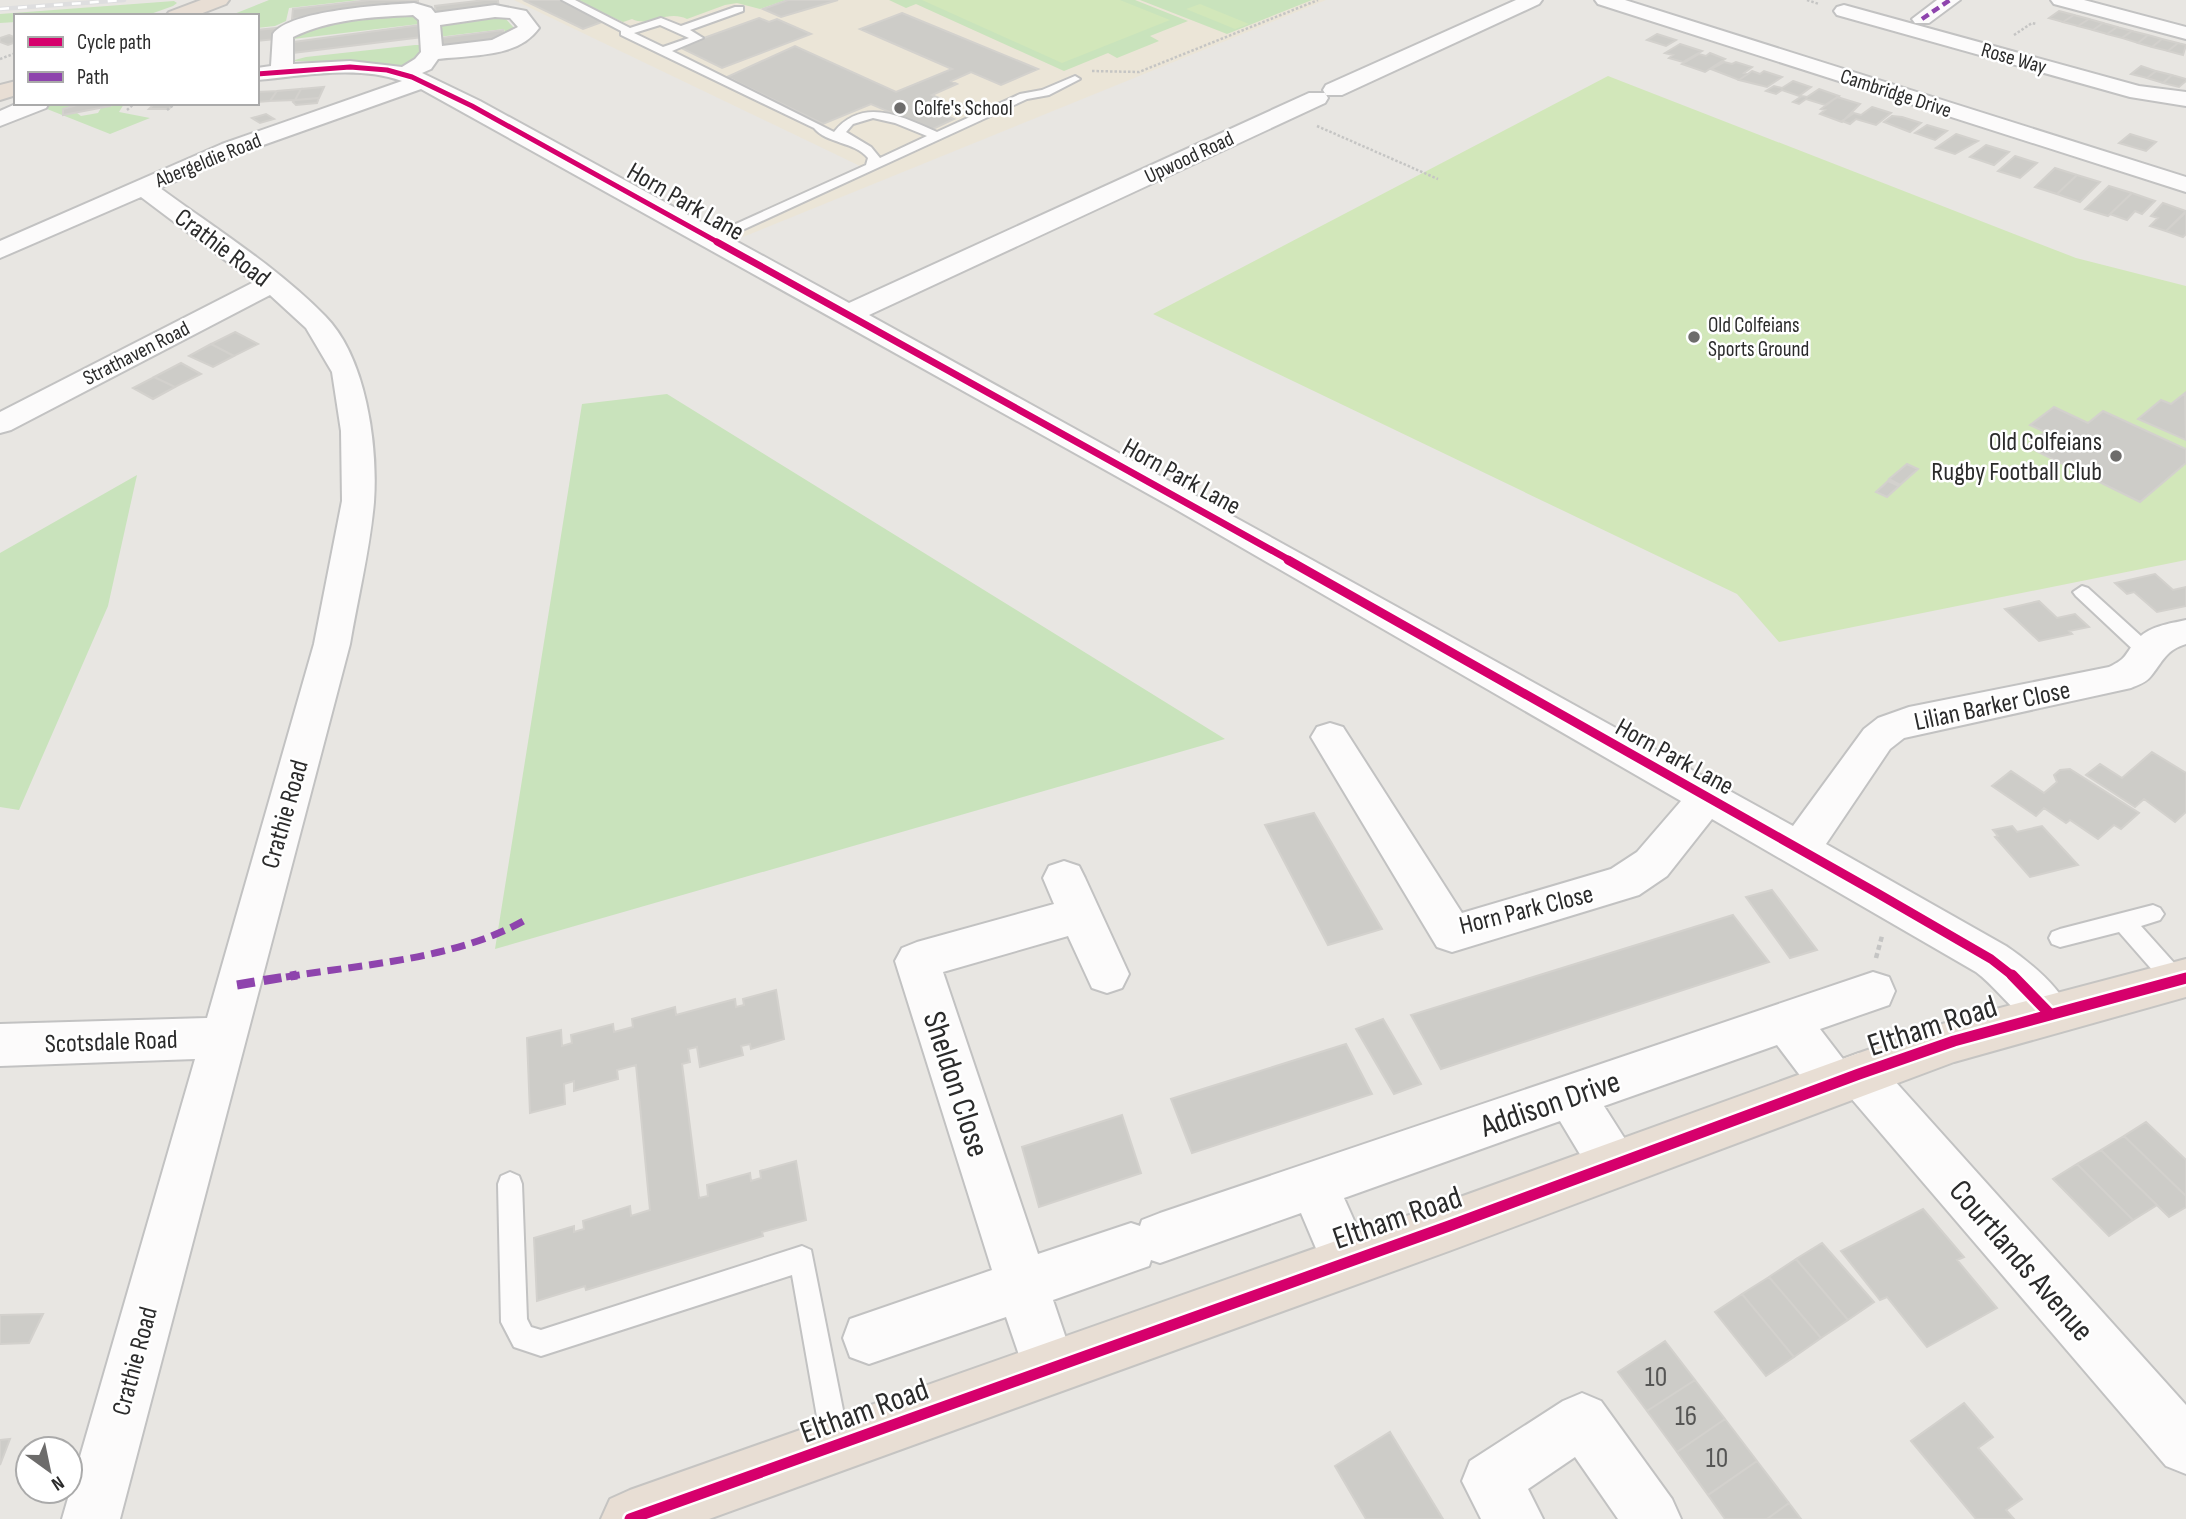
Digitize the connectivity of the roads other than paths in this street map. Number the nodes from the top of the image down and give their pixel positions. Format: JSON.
{"nodes":[{"id":1,"x":566,"y":0,"type":"edge"},
{"id":2,"x":1532,"y":0,"type":"edge"},
{"id":3,"x":1605,"y":0,"type":"edge"},
{"id":4,"x":1950,"y":0,"type":"edge"},
{"id":5,"x":2061,"y":0,"type":"edge"},
{"id":6,"x":220,"y":6,"type":"edge"},
{"id":7,"x":739,"y":9,"type":"dead end"},
{"id":8,"x":1844,"y":11,"type":"dead end"},
{"id":9,"x":185,"y":14,"type":"edge"},
{"id":10,"x":1915,"y":23,"type":"junction"},
{"id":11,"x":681,"y":30,"type":"junction"},
{"id":12,"x":630,"y":32,"type":"junction"},
{"id":13,"x":2186,"y":33,"type":"edge"},
{"id":14,"x":259,"y":47,"type":"edge"},
{"id":15,"x":370,"y":48,"type":"dead end"},
{"id":16,"x":663,"y":51,"type":"junction"},
{"id":17,"x":420,"y":52,"type":"junction"},
{"id":18,"x":276,"y":61,"type":"edge"},
{"id":19,"x":1074,"y":79,"type":"road end"},
{"id":20,"x":2186,"y":99,"type":"edge"},
{"id":21,"x":33,"y":105,"type":"edge"},
{"id":22,"x":0,"y":119,"type":"edge"},
{"id":23,"x":844,"y":134,"type":"junction"},
{"id":24,"x":936,"y":136,"type":"junction"},
{"id":25,"x":871,"y":166,"type":"junction"},
{"id":26,"x":2186,"y":185,"type":"edge"},
{"id":27,"x":143,"y":187,"type":"junction"},
{"id":28,"x":712,"y":240,"type":"junction"},
{"id":29,"x":0,"y":250,"type":"edge"},
{"id":30,"x":272,"y":283,"type":"junction"},
{"id":31,"x":846,"y":316,"type":"junction"},
{"id":32,"x":0,"y":424,"type":"edge"},
{"id":33,"x":2081,"y":592,"type":"dead end"},
{"id":34,"x":2186,"y":632,"type":"edge"},
{"id":35,"x":2147,"y":652,"type":"junction"},
{"id":36,"x":1330,"y":737,"type":"dead end"},
{"id":37,"x":1707,"y":797,"type":"junction"},
{"id":38,"x":1799,"y":850,"type":"junction"},
{"id":39,"x":2153,"y":914,"type":"dead end"},
{"id":40,"x":2124,"y":922,"type":"junction"},
{"id":41,"x":2060,"y":938,"type":"dead end"},
{"id":42,"x":1107,"y":974,"type":"dead end"},
{"id":43,"x":2181,"y":980,"type":"edge"},
{"id":44,"x":1873,"y":992,"type":"dead end"},
{"id":45,"x":2050,"y":1014,"type":"junction"},
{"id":46,"x":1786,"y":1021,"type":"junction"},
{"id":47,"x":222,"y":1038,"type":"junction"},
{"id":48,"x":0,"y":1045,"type":"edge"},
{"id":49,"x":1846,"y":1078,"type":"junction"},
{"id":50,"x":1571,"y":1096,"type":"junction"},
{"id":51,"x":1613,"y":1164,"type":"junction"},
{"id":52,"x":510,"y":1185,"type":"dead end"},
{"id":53,"x":1313,"y":1185,"type":"junction"},
{"id":54,"x":1347,"y":1261,"type":"junction"},
{"id":55,"x":1022,"y":1285,"type":"junction"},
{"id":56,"x":869,"y":1338,"type":"dead end"},
{"id":57,"x":1049,"y":1368,"type":"junction"},
{"id":58,"x":837,"y":1446,"type":"junction"},
{"id":59,"x":2186,"y":1446,"type":"edge"},
{"id":60,"x":91,"y":1519,"type":"edge"},
{"id":61,"x":630,"y":1519,"type":"edge"},
{"id":62,"x":1514,"y":1519,"type":"edge"},
{"id":63,"x":1652,"y":1519,"type":"edge"}],
"edges":[{"from":1,"to":12,"type":"lane"},
{"from":2,"to":31,"type":"street","name":"Upwood Road"},
{"from":3,"to":26,"type":"street","name":"Cambridge Drive"},
{"from":4,"to":10,"type":"street"},
{"from":5,"to":13,"type":"street"},
{"from":6,"to":9,"type":"highway"},
{"from":7,"to":11,"type":"lane"},
{"from":8,"to":10,"type":"street","name":"Rose Way"},
{"from":10,"to":20,"type":"street","name":"Rose Way"},
{"from":11,"to":12,"type":"lane"},
{"from":11,"to":16,"type":"lane"},
{"from":12,"to":16,"type":"lane"},
{"from":14,"to":18,"type":"street"},
{"from":15,"to":18,"type":"street"},
{"from":16,"to":23,"type":"lane"},
{"from":17,"to":18,"type":"street","name":"Horn Park Lane"},
{"from":17,"to":18,"type":"street"},
{"from":17,"to":27,"type":"street","name":"Abergeldie Road"},
{"from":17,"to":28,"type":"street","name":"Horn Park Lane"},
{"from":19,"to":24,"type":"lane"},
{"from":21,"to":22,"type":"street"},
{"from":23,"to":24,"type":"lane"},
{"from":23,"to":25,"type":"lane"},
{"from":24,"to":25,"type":"lane"},
{"from":25,"to":28,"type":"lane"},
{"from":27,"to":29,"type":"street","name":"Abergeldie Road"},
{"from":27,"to":30,"type":"street","name":"Crathie Road"},
{"from":28,"to":31,"type":"street","name":"Horn Park Lane"},
{"from":30,"to":32,"type":"street","name":"Strathaven Road"},
{"from":30,"to":47,"type":"street","name":"Crathie Road"},
{"from":31,"to":37,"type":"street","name":"Horn Park Lane"},
{"from":33,"to":35,"type":"lane"},
{"from":34,"to":35,"type":"street","name":"Lilian Barker Close"},
{"from":35,"to":38,"type":"street","name":"Lilian Barker Close"},
{"from":36,"to":37,"type":"street","name":"Horn Park Close"},
{"from":37,"to":38,"type":"street","name":"Horn Park Lane"},
{"from":38,"to":45,"type":"street","name":"Horn Park Lane"},
{"from":39,"to":40,"type":"lane"},
{"from":40,"to":41,"type":"lane"},
{"from":40,"to":43,"type":"lane"},
{"from":42,"to":55,"type":"street","name":"Sheldon Close"},
{"from":43,"to":45,"type":"highway","name":"Eltham Road"},
{"from":44,"to":46,"type":"street","name":"Addison Drive"},
{"from":45,"to":49,"type":"highway","name":"Eltham Road"},
{"from":46,"to":49,"type":"street"},
{"from":46,"to":50,"type":"street","name":"Addison Drive"},
{"from":47,"to":48,"type":"street","name":"Scotsdale Road"},
{"from":47,"to":60,"type":"street","name":"Crathie Road"},
{"from":49,"to":51,"type":"highway","name":"Eltham Road"},
{"from":49,"to":59,"type":"street","name":"Courtlands Avenue"},
{"from":50,"to":51,"type":"street"},
{"from":50,"to":53,"type":"street","name":"Addison Drive"},
{"from":51,"to":54,"type":"highway","name":"Eltham Road"},
{"from":52,"to":58,"type":"lane"},
{"from":53,"to":54,"type":"street"},
{"from":53,"to":55,"type":"street","name":"Addison Drive"},
{"from":54,"to":57,"type":"highway","name":"Eltham Road"},
{"from":55,"to":56,"type":"street","name":"Addison Drive"},
{"from":55,"to":57,"type":"street","name":"Sheldon Close"},
{"from":57,"to":58,"type":"highway","name":"Eltham Road"},
{"from":58,"to":61,"type":"highway","name":"Eltham Road"},
{"from":62,"to":63,"type":"street"}]}
